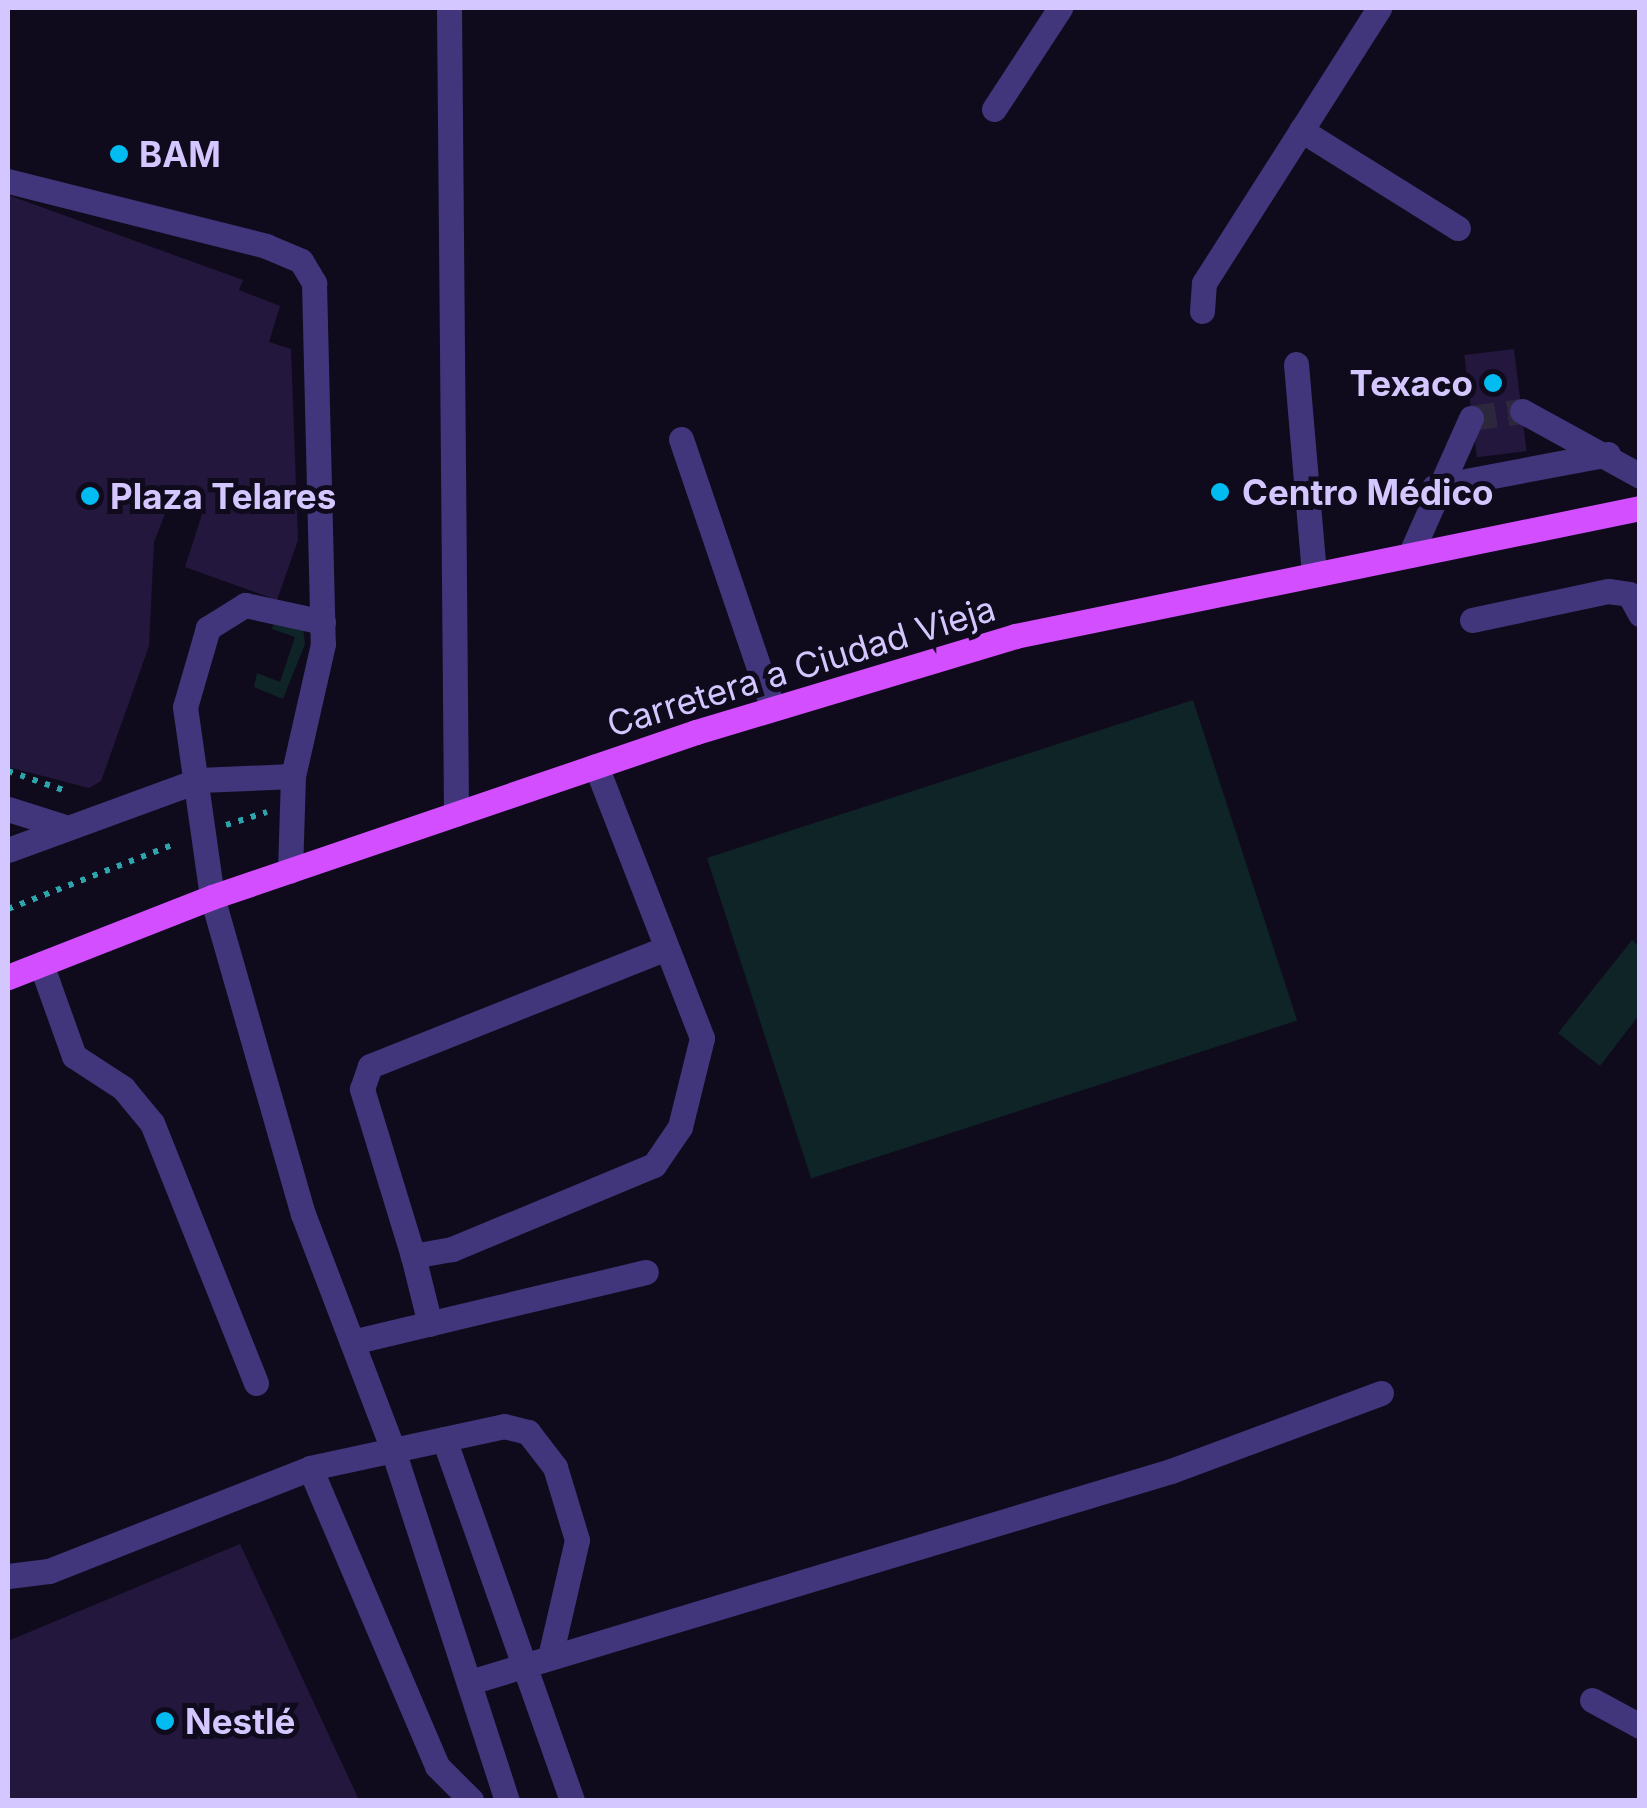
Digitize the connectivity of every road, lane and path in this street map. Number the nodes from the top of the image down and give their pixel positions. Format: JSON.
{"nodes":[{"id":1,"x":449,"y":8,"type":"edge"},
{"id":2,"x":1060,"y":8,"type":"edge"},
{"id":3,"x":1379,"y":8,"type":"edge"},
{"id":4,"x":994,"y":109,"type":"dead end"},
{"id":5,"x":1301,"y":130,"type":"junction"},
{"id":6,"x":8,"y":181,"type":"edge"},
{"id":7,"x":1458,"y":228,"type":"dead end"},
{"id":8,"x":1202,"y":312,"type":"dead end"},
{"id":9,"x":1296,"y":364,"type":"dead end"},
{"id":10,"x":1522,"y":411,"type":"tunnel mouth"},
{"id":11,"x":1472,"y":418,"type":"dead end"},
{"id":12,"x":681,"y":438,"type":"dead end"},
{"id":13,"x":1608,"y":454,"type":"junction"},
{"id":14,"x":1640,"y":476,"type":"edge"},
{"id":15,"x":1434,"y":486,"type":"junction"},
{"id":16,"x":1640,"y":508,"type":"edge"},
{"id":17,"x":1410,"y":555,"type":"junction"},
{"id":18,"x":1314,"y":572,"type":"junction"},
{"id":19,"x":1640,"y":614,"type":"edge"},
{"id":20,"x":1472,"y":620,"type":"dead end"},
{"id":21,"x":323,"y":622,"type":"junction"},
{"id":22,"x":772,"y":707,"type":"junction"},
{"id":23,"x":596,"y":766,"type":"junction"},
{"id":24,"x":8,"y":771,"type":"edge"},
{"id":25,"x":292,"y":776,"type":"junction"},
{"id":26,"x":199,"y":780,"type":"junction"},
{"id":27,"x":66,"y":791,"type":"dead end"},
{"id":28,"x":292,"y":803,"type":"junction"},
{"id":29,"x":8,"y":809,"type":"edge"},
{"id":30,"x":456,"y":814,"type":"junction"},
{"id":31,"x":62,"y":826,"type":"junction"},
{"id":32,"x":207,"y":832,"type":"junction"},
{"id":33,"x":8,"y":850,"type":"edge"},
{"id":34,"x":290,"y":870,"type":"junction"},
{"id":35,"x":212,"y":896,"type":"junction"},
{"id":36,"x":8,"y":909,"type":"edge"},
{"id":37,"x":664,"y":949,"type":"junction"},
{"id":38,"x":41,"y":964,"type":"junction"},
{"id":39,"x":8,"y":977,"type":"edge"},
{"id":40,"x":413,"y":1256,"type":"junction"},
{"id":41,"x":646,"y":1272,"type":"dead end"},
{"id":42,"x":430,"y":1324,"type":"junction"},
{"id":43,"x":352,"y":1342,"type":"junction"},
{"id":44,"x":256,"y":1383,"type":"dead end"},
{"id":45,"x":1381,"y":1393,"type":"dead end"},
{"id":46,"x":444,"y":1439,"type":"junction"},
{"id":47,"x":394,"y":1450,"type":"junction"},
{"id":48,"x":310,"y":1468,"type":"junction"},
{"id":49,"x":8,"y":1576,"type":"edge"},
{"id":50,"x":550,"y":1657,"type":"junction"},
{"id":51,"x":524,"y":1666,"type":"junction"},
{"id":52,"x":470,"y":1682,"type":"junction"},
{"id":53,"x":1592,"y":1700,"type":"dead end"},
{"id":54,"x":1640,"y":1726,"type":"edge"},
{"id":55,"x":471,"y":1800,"type":"edge"},
{"id":56,"x":507,"y":1800,"type":"edge"},
{"id":57,"x":572,"y":1800,"type":"edge"}],
"edges":[{"from":1,"to":30,"type":"street"},
{"from":2,"to":4,"type":"street"},
{"from":3,"to":5,"type":"street"},
{"from":5,"to":7,"type":"street"},
{"from":5,"to":8,"type":"street"},
{"from":6,"to":21,"type":"street"},
{"from":9,"to":18,"type":"street"},
{"from":10,"to":13,"type":"street"},
{"from":11,"to":15,"type":"street"},
{"from":12,"to":22,"type":"street"},
{"from":13,"to":14,"type":"street"},
{"from":13,"to":15,"type":"street"},
{"from":15,"to":17,"type":"street"},
{"from":16,"to":17,"type":"main road","name":"Carretera a Ciudad Vieja"},
{"from":17,"to":18,"type":"main road","name":"Carretera a Ciudad Vieja"},
{"from":18,"to":22,"type":"main road","name":"Carretera a Ciudad Vieja"},
{"from":19,"to":20,"type":"street"},
{"from":21,"to":25,"type":"street"},
{"from":21,"to":26,"type":"street"},
{"from":22,"to":23,"type":"main road","name":"Carretera a Ciudad Vieja"},
{"from":23,"to":30,"type":"main road","name":"Carretera a Ciudad Vieja"},
{"from":23,"to":37,"type":"street"},
{"from":24,"to":27,"type":"path"},
{"from":25,"to":26,"type":"street"},
{"from":25,"to":28,"type":"street"},
{"from":26,"to":31,"type":"street"},
{"from":26,"to":32,"type":"street"},
{"from":28,"to":32,"type":"path"},
{"from":28,"to":34,"type":"street"},
{"from":29,"to":31,"type":"street"},
{"from":30,"to":34,"type":"main road","name":"Carretera a Ciudad Vieja"},
{"from":31,"to":33,"type":"street"},
{"from":32,"to":35,"type":"street"},
{"from":32,"to":36,"type":"path"},
{"from":34,"to":35,"type":"main road","name":"Carretera a Ciudad Vieja"},
{"from":35,"to":38,"type":"main road","name":"Carretera a Ciudad Vieja"},
{"from":35,"to":43,"type":"street"},
{"from":37,"to":40,"type":"street"},
{"from":37,"to":40,"type":"street"},
{"from":38,"to":39,"type":"main road","name":"Carretera a Ciudad Vieja"},
{"from":38,"to":44,"type":"street"},
{"from":40,"to":42,"type":"street"},
{"from":41,"to":42,"type":"street"},
{"from":42,"to":43,"type":"street"},
{"from":43,"to":47,"type":"street"},
{"from":45,"to":50,"type":"street"},
{"from":46,"to":47,"type":"street"},
{"from":46,"to":50,"type":"street"},
{"from":46,"to":51,"type":"street"},
{"from":47,"to":48,"type":"street"},
{"from":47,"to":52,"type":"street"},
{"from":48,"to":49,"type":"street"},
{"from":48,"to":55,"type":"street"},
{"from":50,"to":51,"type":"street"},
{"from":51,"to":52,"type":"street"},
{"from":51,"to":57,"type":"street"},
{"from":52,"to":56,"type":"street"},
{"from":53,"to":54,"type":"street"}]}
